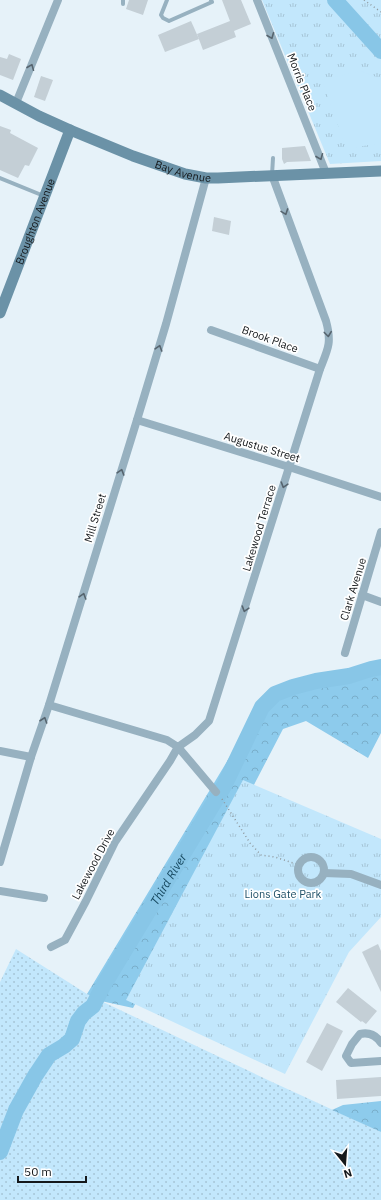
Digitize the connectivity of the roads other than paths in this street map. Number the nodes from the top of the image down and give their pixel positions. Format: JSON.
{"nodes":[{"id":1,"x":58,"y":0,"type":"edge"},
{"id":2,"x":167,"y":0,"type":"edge"},
{"id":3,"x":211,"y":0,"type":"edge"},
{"id":4,"x":257,"y":0,"type":"edge"},
{"id":5,"x":0,"y":95,"type":"edge"},
{"id":6,"x":16,"y":103,"type":"junction"},
{"id":7,"x":70,"y":130,"type":"junction"},
{"id":8,"x":273,"y":158,"type":"dead end"},
{"id":9,"x":381,"y":171,"type":"edge"},
{"id":10,"x":326,"y":173,"type":"junction"},
{"id":11,"x":272,"y":176,"type":"junction"},
{"id":12,"x":0,"y":178,"type":"edge"},
{"id":13,"x":206,"y":178,"type":"junction"},
{"id":14,"x":44,"y":196,"type":"junction"},
{"id":15,"x":4,"y":290,"type":"edge"},
{"id":16,"x":0,"y":313,"type":"edge"},
{"id":17,"x":211,"y":330,"type":"dead end"},
{"id":18,"x":320,"y":369,"type":"junction"},
{"id":19,"x":137,"y":420,"type":"junction"},
{"id":20,"x":289,"y":467,"type":"junction"},
{"id":21,"x":381,"y":498,"type":"edge"},
{"id":22,"x":381,"y":532,"type":"edge"},
{"id":23,"x":362,"y":595,"type":"junction"},
{"id":24,"x":381,"y":602,"type":"edge"},
{"id":25,"x":345,"y":653,"type":"dead end"},
{"id":26,"x":49,"y":705,"type":"junction"},
{"id":27,"x":178,"y":747,"type":"junction"},
{"id":28,"x":0,"y":751,"type":"edge"},
{"id":29,"x":31,"y":757,"type":"junction"},
{"id":30,"x":216,"y":792,"type":"dead end"},
{"id":31,"x":0,"y":862,"type":"edge"},
{"id":32,"x":324,"y":872,"type":"junction"},
{"id":33,"x":381,"y":885,"type":"edge"},
{"id":34,"x":0,"y":891,"type":"edge"},
{"id":35,"x":44,"y":898,"type":"dead end"},
{"id":36,"x":51,"y":946,"type":"dead end"},
{"id":37,"x":381,"y":1043,"type":"edge"},
{"id":38,"x":381,"y":1060,"type":"edge"}],
"edges":[{"from":6,"to":1,"type":"street","one_way":true},
{"from":2,"to":3,"type":"lane"},
{"from":4,"to":10,"type":"street","name":"Morris Place","one_way":true},
{"from":5,"to":6,"type":"street","name":"Bay Avenue"},
{"from":6,"to":7,"type":"street","name":"Bay Avenue"},
{"from":7,"to":13,"type":"street","name":"Bay Avenue"},
{"from":7,"to":14,"type":"street","name":"Broughton Avenue"},
{"from":8,"to":11,"type":"lane"},
{"from":9,"to":10,"type":"street","name":"Bay Avenue"},
{"from":10,"to":11,"type":"street","name":"Bay Avenue"},
{"from":11,"to":13,"type":"street","name":"Bay Avenue"},
{"from":11,"to":18,"type":"street","name":"Lakewood Terrace","one_way":true},
{"from":12,"to":14,"type":"lane"},
{"from":19,"to":13,"type":"street","name":"Mill Street","one_way":true},
{"from":14,"to":15,"type":"street","name":"Broughton Avenue"},
{"from":15,"to":16,"type":"street","name":"Broughton Avenue"},
{"from":17,"to":18,"type":"street","name":"Brook Place"},
{"from":18,"to":20,"type":"street","name":"Lakewood Terrace"},
{"from":19,"to":20,"type":"street","name":"Augustus Street"},
{"from":26,"to":19,"type":"street","name":"Mill Street","one_way":true},
{"from":20,"to":21,"type":"street","name":"Augustus Street"},
{"from":20,"to":27,"type":"street","name":"Lakewood Terrace","one_way":true},
{"from":22,"to":23,"type":"street","name":"Clark Avenue"},
{"from":23,"to":24,"type":"street"},
{"from":23,"to":25,"type":"street","name":"Clark Avenue"},
{"from":26,"to":27,"type":"street"},
{"from":29,"to":26,"type":"street","name":"Mill Street","one_way":true},
{"from":27,"to":30,"type":"street"},
{"from":27,"to":36,"type":"street","name":"Lakewood Drive"},
{"from":28,"to":29,"type":"street"},
{"from":29,"to":31,"type":"street","name":"Mill Street"},
{"from":32,"to":32,"type":"street"},
{"from":32,"to":33,"type":"street"},
{"from":34,"to":35,"type":"street"},
{"from":37,"to":38,"type":"street"}]}
